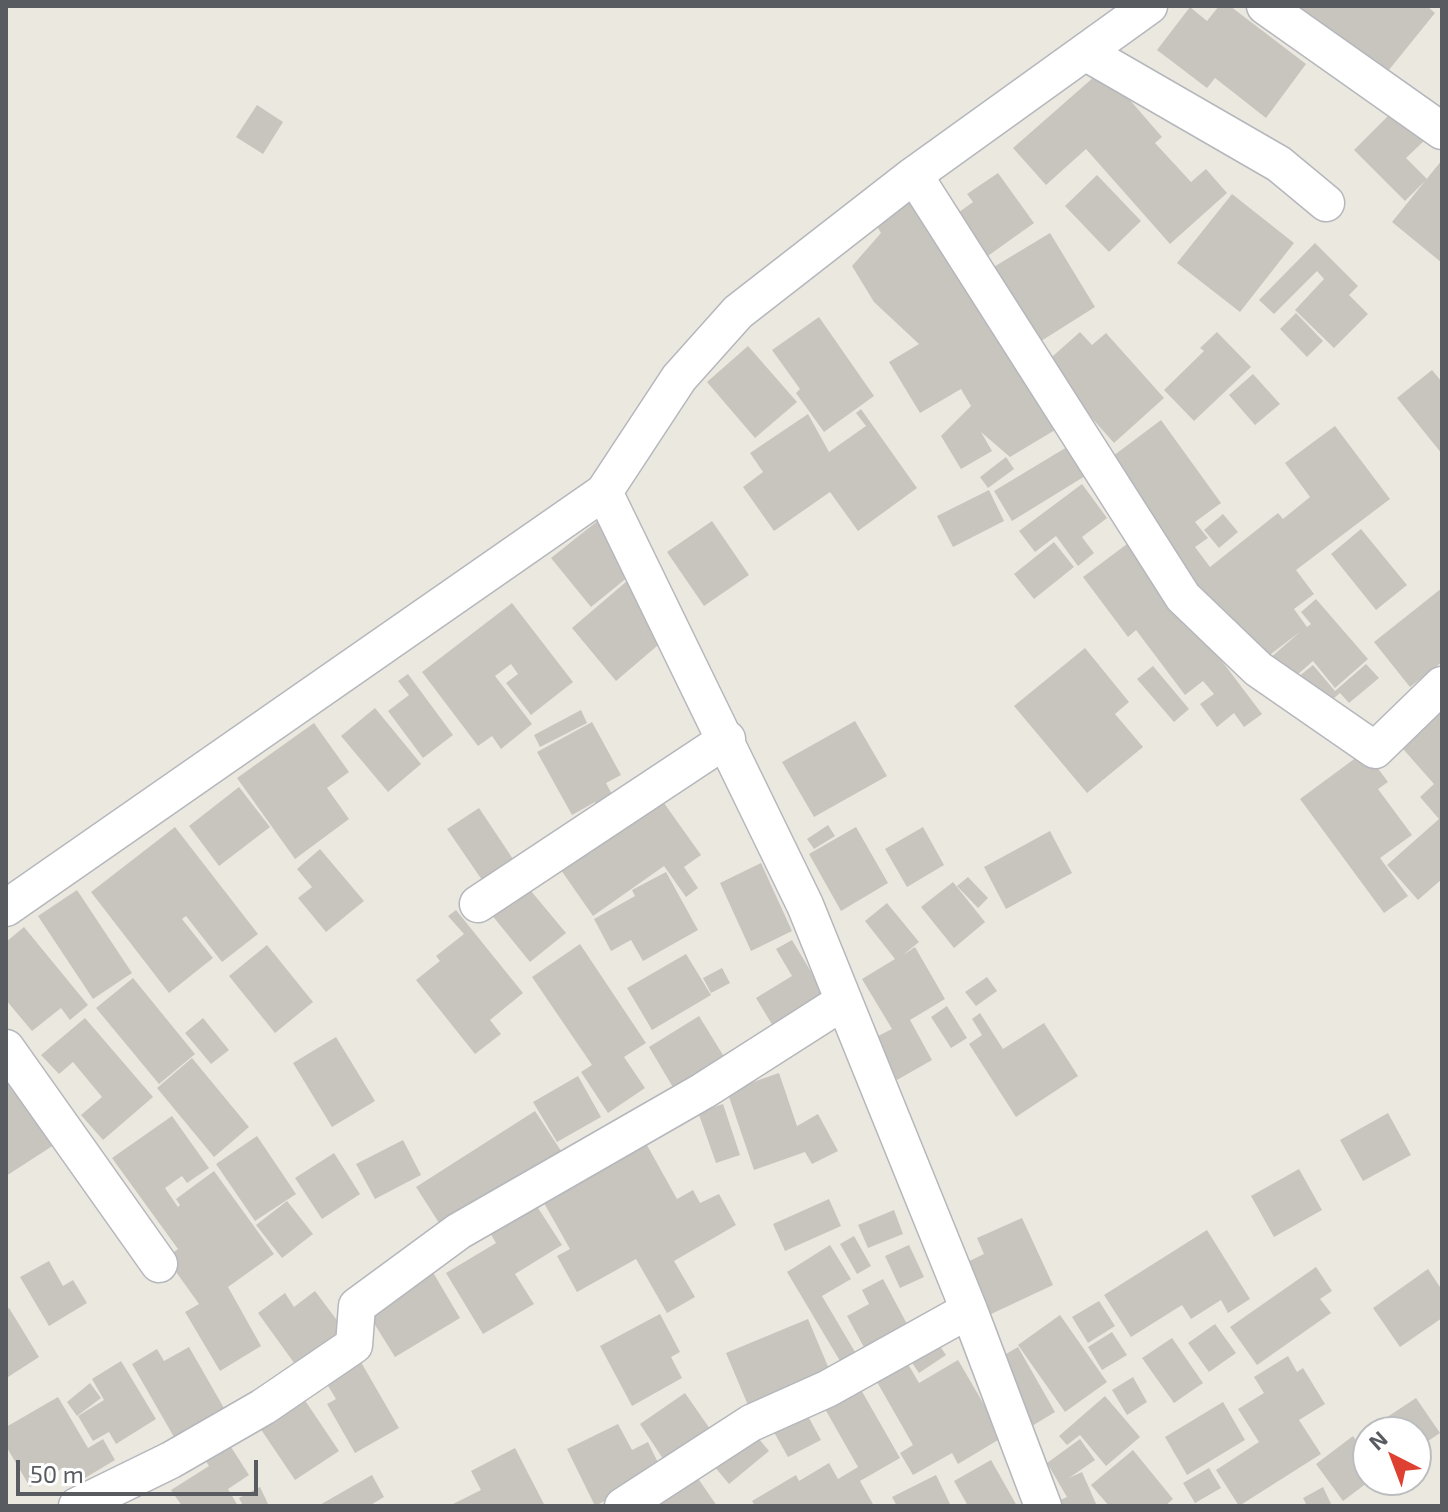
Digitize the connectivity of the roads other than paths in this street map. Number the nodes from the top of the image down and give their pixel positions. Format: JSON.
{"nodes":[{"id":1,"x":1149,"y":6,"type":"edge"},
{"id":2,"x":1265,"y":6,"type":"edge"},
{"id":3,"x":1085,"y":52,"type":"junction"},
{"id":4,"x":1442,"y":131,"type":"edge"},
{"id":5,"x":914,"y":175,"type":"junction"},
{"id":6,"x":1326,"y":203,"type":"dead end"},
{"id":7,"x":604,"y":492,"type":"junction"},
{"id":8,"x":1442,"y":685,"type":"edge"},
{"id":9,"x":727,"y":739,"type":"junction"},
{"id":10,"x":478,"y":904,"type":"dead end"},
{"id":11,"x":6,"y":908,"type":"edge"},
{"id":12,"x":844,"y":1001,"type":"junction"},
{"id":13,"x":6,"y":1048,"type":"edge"},
{"id":14,"x":159,"y":1264,"type":"dead end"},
{"id":15,"x":969,"y":1310,"type":"junction"},
{"id":16,"x":77,"y":1506,"type":"edge"},
{"id":17,"x":623,"y":1506,"type":"edge"},
{"id":18,"x":1043,"y":1506,"type":"edge"}],
"edges":[{"from":1,"to":3,"type":"street"},
{"from":2,"to":4,"type":"street"},
{"from":3,"to":5,"type":"street"},
{"from":3,"to":6,"type":"street"},
{"from":5,"to":7,"type":"street"},
{"from":5,"to":8,"type":"street"},
{"from":7,"to":9,"type":"street"},
{"from":7,"to":11,"type":"street"},
{"from":9,"to":10,"type":"street"},
{"from":9,"to":12,"type":"street"},
{"from":12,"to":15,"type":"street"},
{"from":12,"to":16,"type":"street"},
{"from":13,"to":14,"type":"street"},
{"from":15,"to":17,"type":"street"},
{"from":15,"to":18,"type":"street"}]}
